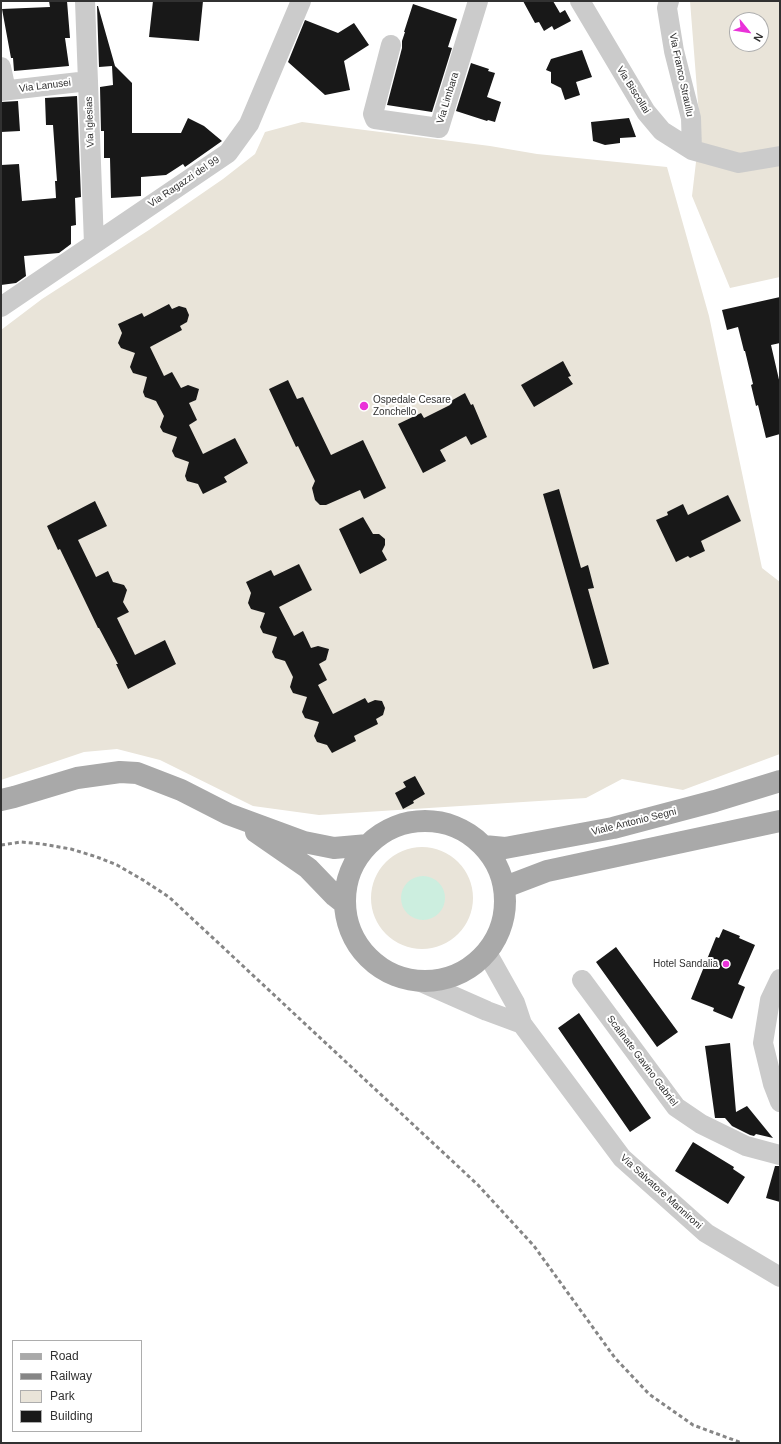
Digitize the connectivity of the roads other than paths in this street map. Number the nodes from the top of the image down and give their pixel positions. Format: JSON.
{"nodes":[{"id":1,"x":85,"y":1,"type":"edge"},
{"id":2,"x":301,"y":1,"type":"edge"},
{"id":3,"x":478,"y":1,"type":"edge"},
{"id":4,"x":580,"y":1,"type":"edge"},
{"id":5,"x":669,"y":1,"type":"edge"},
{"id":6,"x":391,"y":45,"type":"dead end"},
{"id":7,"x":1,"y":67,"type":"edge"},
{"id":8,"x":88,"y":81,"type":"junction"},
{"id":9,"x":3,"y":91,"type":"edge"},
{"id":10,"x":692,"y":150,"type":"junction"},
{"id":11,"x":780,"y":156,"type":"edge"},
{"id":12,"x":94,"y":244,"type":"junction"},
{"id":13,"x":1,"y":308,"type":"edge"},
{"id":14,"x":780,"y":782,"type":"edge"},
{"id":15,"x":5,"y":801,"type":"edge"},
{"id":16,"x":228,"y":814,"type":"junction"},
{"id":17,"x":780,"y":820,"type":"edge"},
{"id":18,"x":368,"y":845,"type":"junction"},
{"id":19,"x":484,"y":846,"type":"junction"},
{"id":20,"x":505,"y":887,"type":"junction"},
{"id":21,"x":345,"y":904,"type":"junction"},
{"id":22,"x":487,"y":952,"type":"junction"},
{"id":23,"x":780,"y":979,"type":"edge"},
{"id":24,"x":582,"y":980,"type":"dead end"},
{"id":25,"x":419,"y":981,"type":"junction"},
{"id":26,"x":522,"y":1024,"type":"junction"},
{"id":27,"x":780,"y":1102,"type":"edge"},
{"id":28,"x":780,"y":1156,"type":"edge"},
{"id":29,"x":780,"y":1277,"type":"edge"}],
"edges":[{"from":1,"to":8,"type":"street","name":"Via Iglesias"},
{"from":2,"to":12,"type":"street","name":"Via Ragazzi del 99"},
{"from":3,"to":6,"type":"street","name":"Via Limbara"},
{"from":4,"to":10,"type":"street","name":"Via Biscollai"},
{"from":5,"to":10,"type":"street","name":"Via Franco Straullu"},
{"from":7,"to":9,"type":"street"},
{"from":8,"to":9,"type":"street","name":"Via Lanusei"},
{"from":8,"to":12,"type":"street","name":"Via Iglesias"},
{"from":10,"to":11,"type":"street","name":"Via Biscollai"},
{"from":12,"to":13,"type":"street","name":"Via Ragazzi del 99"},
{"from":14,"to":19,"type":"main road","name":"Viale Antonio Segni"},
{"from":15,"to":16,"type":"main road"},
{"from":16,"to":18,"type":"main road"},
{"from":16,"to":21,"type":"main road"},
{"from":17,"to":20,"type":"main road"},
{"from":18,"to":19,"type":"main road"},
{"from":18,"to":21,"type":"main road"},
{"from":19,"to":20,"type":"main road"},
{"from":20,"to":22,"type":"main road"},
{"from":21,"to":25,"type":"main road"},
{"from":22,"to":25,"type":"main road"},
{"from":22,"to":26,"type":"street","name":"Via Salvatore Mannironi"},
{"from":23,"to":27,"type":"street"},
{"from":24,"to":28,"type":"street","name":"Scalinate Gavino Gabriel"},
{"from":25,"to":26,"type":"street"},
{"from":26,"to":29,"type":"street","name":"Via Salvatore Mannironi"}]}
